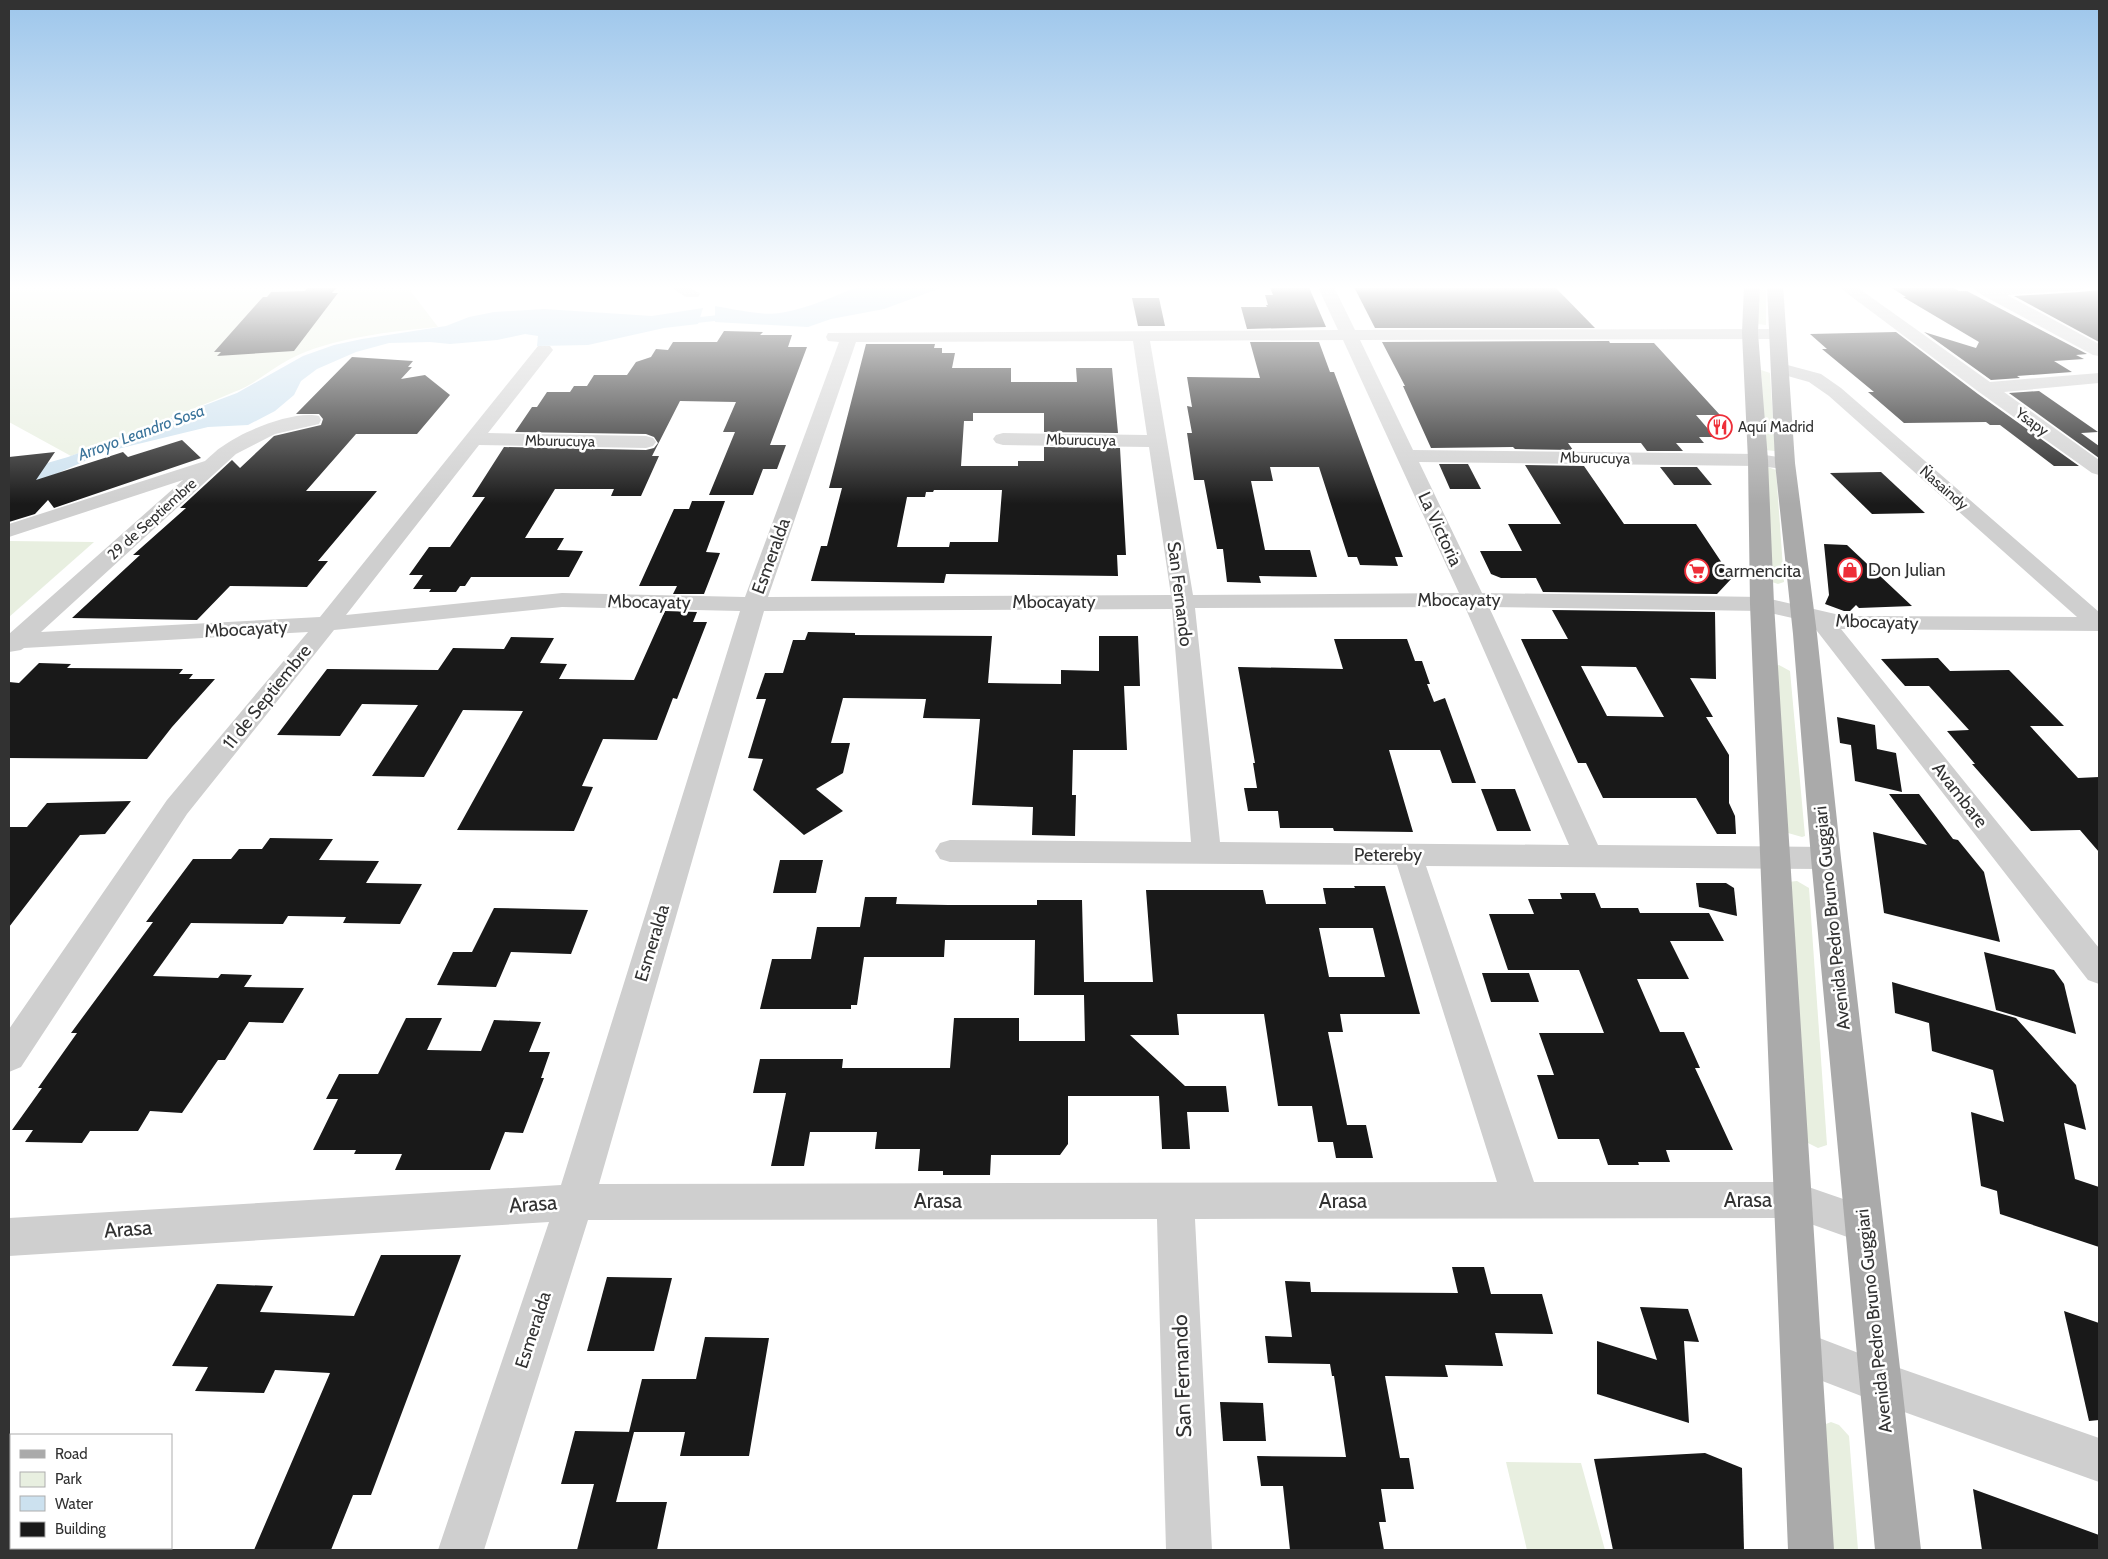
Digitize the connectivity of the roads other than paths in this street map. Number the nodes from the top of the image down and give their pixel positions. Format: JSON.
{"nodes":[{"id":1,"x":538,"y":358,"type":"edge"},
{"id":2,"x":834,"y":358,"type":"edge"},
{"id":3,"x":1145,"y":358,"type":"edge"},
{"id":4,"x":1359,"y":358,"type":"edge"},
{"id":5,"x":1765,"y":358,"type":"edge"},
{"id":6,"x":1775,"y":358,"type":"edge"},
{"id":7,"x":1944,"y":358,"type":"edge"},
{"id":8,"x":1780,"y":368,"type":"junction"},
{"id":9,"x":2099,"y":378,"type":"edge"},
{"id":10,"x":1985,"y":388,"type":"junction"},
{"id":11,"x":312,"y":420,"type":"dead end"},
{"id":12,"x":1003,"y":439,"type":"dead end"},
{"id":13,"x":474,"y":440,"type":"junction"},
{"id":14,"x":1158,"y":441,"type":"junction"},
{"id":15,"x":646,"y":442,"type":"dead end"},
{"id":16,"x":1406,"y":456,"type":"junction"},
{"id":17,"x":1771,"y":462,"type":"junction"},
{"id":18,"x":213,"y":465,"type":"junction"},
{"id":19,"x":2099,"y":469,"type":"edge"},
{"id":20,"x":9,"y":531,"type":"edge"},
{"id":21,"x":1474,"y":600,"type":"junction"},
{"id":22,"x":1183,"y":601,"type":"junction"},
{"id":23,"x":754,"y":604,"type":"junction"},
{"id":24,"x":1762,"y":604,"type":"junction"},
{"id":25,"x":1811,"y":616,"type":"junction"},
{"id":26,"x":327,"y":624,"type":"junction"},
{"id":27,"x":2099,"y":624,"type":"edge"},
{"id":28,"x":12,"y":643,"type":"edge"},
{"id":29,"x":950,"y":851,"type":"dead end"},
{"id":30,"x":1207,"y":853,"type":"junction"},
{"id":31,"x":1408,"y":855,"type":"junction"},
{"id":32,"x":1588,"y":856,"type":"junction"},
{"id":33,"x":1774,"y":858,"type":"junction"},
{"id":34,"x":1826,"y":858,"type":"junction"},
{"id":35,"x":2099,"y":971,"type":"edge"},
{"id":36,"x":9,"y":1057,"type":"edge"},
{"id":37,"x":1521,"y":1200,"type":"junction"},
{"id":38,"x":1794,"y":1200,"type":"junction"},
{"id":39,"x":1175,"y":1201,"type":"junction"},
{"id":40,"x":575,"y":1202,"type":"junction"},
{"id":41,"x":1864,"y":1224,"type":"junction"},
{"id":42,"x":9,"y":1237,"type":"edge"},
{"id":43,"x":1801,"y":1352,"type":"junction"},
{"id":44,"x":1882,"y":1384,"type":"junction"},
{"id":45,"x":2099,"y":1460,"type":"edge"},
{"id":46,"x":461,"y":1550,"type":"edge"},
{"id":47,"x":1189,"y":1550,"type":"edge"},
{"id":48,"x":1811,"y":1550,"type":"edge"},
{"id":49,"x":1898,"y":1550,"type":"edge"}],
"edges":[{"from":1,"to":13,"type":"street","name":"11 de Septiembre"},
{"from":2,"to":23,"type":"street","name":"Esmeralda"},
{"from":3,"to":14,"type":"street","name":"San Fernando"},
{"from":4,"to":16,"type":"street","name":"La Victoria"},
{"from":5,"to":17,"type":"main road","name":"Avenida Pedro Bruno Guggiari"},
{"from":6,"to":8,"type":"main road","name":"Avenida Pedro Bruno Guggiari"},
{"from":7,"to":10,"type":"street","name":"Ysapy"},
{"from":8,"to":17,"type":"main road","name":"Avenida Pedro Bruno Guggiari"},
{"from":8,"to":27,"type":"street","name":"Ñasaindy"},
{"from":9,"to":10,"type":"street"},
{"from":10,"to":19,"type":"street","name":"Ysapy"},
{"from":11,"to":18,"type":"street","name":"29 de Septiembre"},
{"from":12,"to":14,"type":"street","name":"Mburucuya"},
{"from":13,"to":15,"type":"street","name":"Mburucuya"},
{"from":13,"to":26,"type":"street","name":"11 de Septiembre"},
{"from":14,"to":22,"type":"street","name":"San Fernando"},
{"from":16,"to":17,"type":"street","name":"Mburucuya"},
{"from":16,"to":21,"type":"street","name":"La Victoria"},
{"from":17,"to":24,"type":"main road","name":"Avenida Pedro Bruno Guggiari"},
{"from":17,"to":25,"type":"main road","name":"Avenida Pedro Bruno Guggiari"},
{"from":18,"to":20,"type":"street"},
{"from":18,"to":28,"type":"street","name":"29 de Septiembre"},
{"from":21,"to":22,"type":"street","name":"Mbocayaty"},
{"from":21,"to":24,"type":"street","name":"Mbocayaty"},
{"from":21,"to":32,"type":"street","name":"La Victoria"},
{"from":22,"to":23,"type":"street","name":"Mbocayaty"},
{"from":22,"to":30,"type":"street","name":"San Fernando"},
{"from":23,"to":26,"type":"street","name":"Mbocayaty"},
{"from":23,"to":40,"type":"street","name":"Esmeralda"},
{"from":24,"to":25,"type":"street","name":"Mbocayaty"},
{"from":24,"to":33,"type":"main road","name":"Avenida Pedro Bruno Guggiari"},
{"from":25,"to":27,"type":"street","name":"Mbocayaty"},
{"from":25,"to":34,"type":"main road","name":"Avenida Pedro Bruno Guggiari"},
{"from":25,"to":35,"type":"street","name":"Avambare"},
{"from":26,"to":28,"type":"street","name":"Mbocayaty"},
{"from":26,"to":36,"type":"street","name":"11 de Septiembre"},
{"from":29,"to":30,"type":"street","name":"Petereby"},
{"from":30,"to":31,"type":"street","name":"Petereby"},
{"from":31,"to":32,"type":"street","name":"Petereby"},
{"from":31,"to":37,"type":"street"},
{"from":32,"to":33,"type":"street","name":"Petereby"},
{"from":33,"to":34,"type":"street","name":"Petereby"},
{"from":33,"to":38,"type":"main road","name":"Avenida Pedro Bruno Guggiari"},
{"from":34,"to":41,"type":"main road","name":"Avenida Pedro Bruno Guggiari"},
{"from":37,"to":38,"type":"street","name":"Arasa"},
{"from":37,"to":39,"type":"street","name":"Arasa"},
{"from":38,"to":41,"type":"street","name":"Arasa"},
{"from":38,"to":43,"type":"main road","name":"Avenida Pedro Bruno Guggiari"},
{"from":39,"to":40,"type":"street","name":"Arasa"},
{"from":39,"to":47,"type":"street","name":"San Fernando"},
{"from":40,"to":42,"type":"street","name":"Arasa"},
{"from":40,"to":46,"type":"street","name":"Esmeralda"},
{"from":41,"to":44,"type":"main road","name":"Avenida Pedro Bruno Guggiari"},
{"from":43,"to":44,"type":"street"},
{"from":43,"to":48,"type":"main road","name":"Avenida Pedro Bruno Guggiari"},
{"from":44,"to":45,"type":"street"},
{"from":44,"to":49,"type":"main road","name":"Avenida Pedro Bruno Guggiari"}]}
